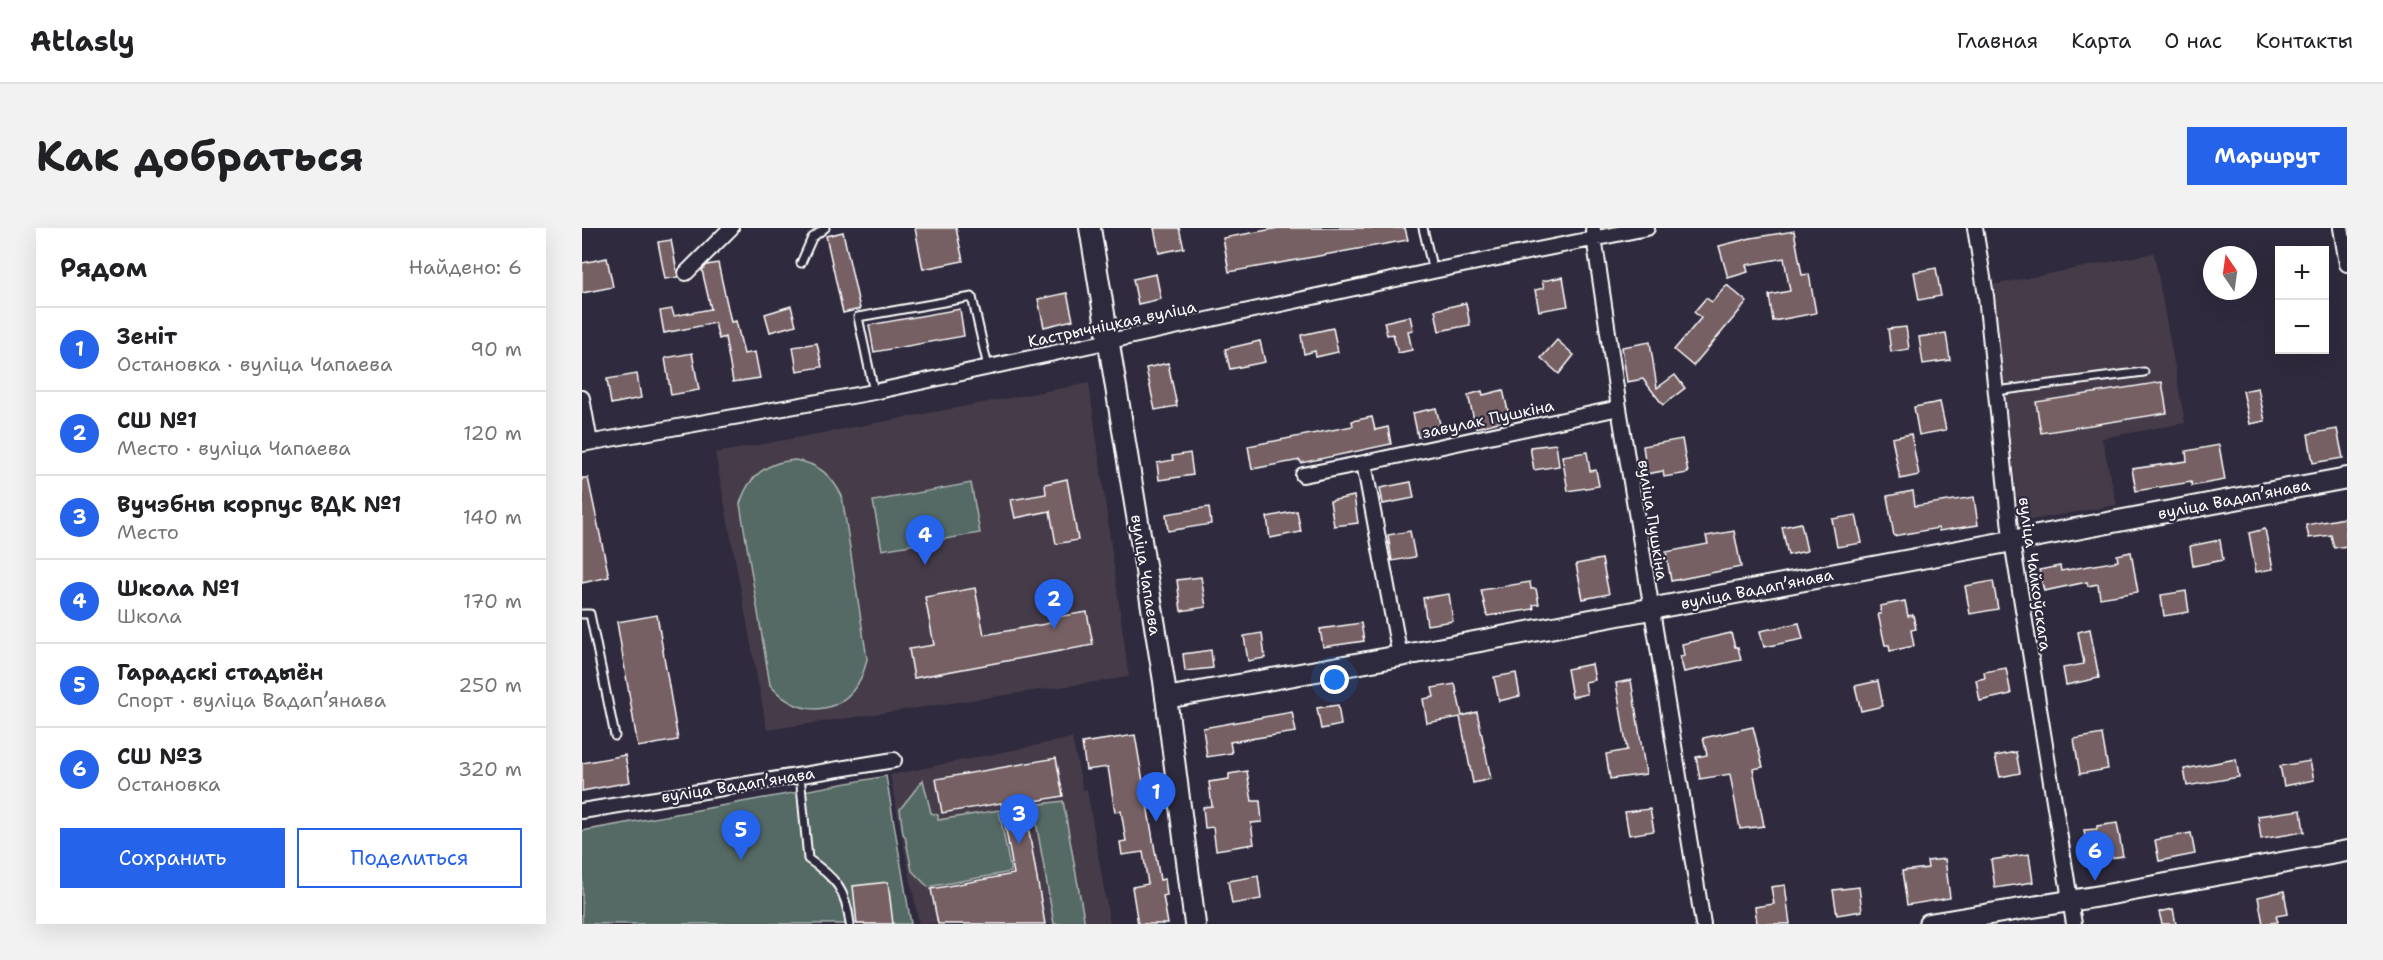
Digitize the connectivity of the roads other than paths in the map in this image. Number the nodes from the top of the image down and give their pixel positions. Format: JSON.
{"nodes":[{"id":1,"x":731,"y":228,"type":"edge"},
{"id":2,"x":825,"y":228,"type":"edge"},
{"id":3,"x":1090,"y":228,"type":"edge"},
{"id":4,"x":1423,"y":228,"type":"edge"},
{"id":5,"x":1647,"y":228,"type":"edge"},
{"id":6,"x":1975,"y":228,"type":"edge"},
{"id":7,"x":2341,"y":228,"type":"edge"},
{"id":8,"x":1594,"y":232,"type":"edge"},
{"id":9,"x":801,"y":263,"type":"dead end"},
{"id":10,"x":2347,"y":264,"type":"edge"},
{"id":11,"x":1433,"y":271,"type":"junction"},
{"id":12,"x":686,"y":273,"type":"dead end"},
{"id":13,"x":1108,"y":341,"type":"junction"},
{"id":14,"x":988,"y":368,"type":"junction"},
{"id":15,"x":2144,"y":372,"type":"dead end"},
{"id":16,"x":1996,"y":391,"type":"junction"},
{"id":17,"x":874,"y":392,"type":"junction"},
{"id":18,"x":582,"y":398,"type":"edge"},
{"id":19,"x":1619,"y":408,"type":"junction"},
{"id":20,"x":586,"y":443,"type":"edge"},
{"id":21,"x":1365,"y":462,"type":"junction"},
{"id":22,"x":1303,"y":475,"type":"dead end"},
{"id":23,"x":2347,"y":478,"type":"edge"},
{"id":24,"x":2013,"y":541,"type":"junction"},
{"id":25,"x":1651,"y":609,"type":"junction"},
{"id":26,"x":582,"y":614,"type":"edge"},
{"id":27,"x":1400,"y":656,"type":"junction"},
{"id":28,"x":1166,"y":698,"type":"junction"},
{"id":29,"x":615,"y":736,"type":"dead end"},
{"id":30,"x":894,"y":760,"type":"dead end"},
{"id":31,"x":800,"y":775,"type":"junction"},
{"id":32,"x":582,"y":811,"type":"edge"},
{"id":33,"x":2347,"y":850,"type":"edge"},
{"id":34,"x":2068,"y":900,"type":"junction"},
{"id":35,"x":850,"y":924,"type":"edge"},
{"id":36,"x":1195,"y":924,"type":"edge"},
{"id":37,"x":1703,"y":924,"type":"edge"},
{"id":38,"x":1929,"y":924,"type":"edge"},
{"id":39,"x":2074,"y":924,"type":"edge"}],
"edges":[{"from":1,"to":12,"type":"street"},
{"from":2,"to":9,"type":"lane"},
{"from":3,"to":13,"type":"street","name":"вуліца Чапаева"},
{"from":4,"to":11,"type":"lane"},
{"from":5,"to":8,"type":"street","name":"Кастрычніцкая вуліца"},
{"from":6,"to":16,"type":"street","name":"вуліца Чайкоўскага"},
{"from":7,"to":10,"type":"street"},
{"from":8,"to":11,"type":"street","name":"Кастрычніцкая вуліца"},
{"from":8,"to":19,"type":"street","name":"вуліца Пушкіна"},
{"from":11,"to":13,"type":"street","name":"Кастрычніцкая вуліца"},
{"from":13,"to":14,"type":"street","name":"Кастрычніцкая вуліца"},
{"from":13,"to":28,"type":"street","name":"вуліца Чапаева"},
{"from":14,"to":17,"type":"street","name":"Кастрычніцкая вуліца"},
{"from":14,"to":17,"type":"lane"},
{"from":15,"to":16,"type":"lane"},
{"from":16,"to":24,"type":"street","name":"вуліца Чайкоўскага"},
{"from":17,"to":20,"type":"street","name":"Кастрычніцкая вуліца"},
{"from":18,"to":20,"type":"street"},
{"from":19,"to":21,"type":"street","name":"завулак Пушкіна"},
{"from":19,"to":25,"type":"street","name":"вуліца Пушкіна"},
{"from":21,"to":22,"type":"street","name":"завулак Пушкіна"},
{"from":21,"to":27,"type":"street"},
{"from":23,"to":24,"type":"street","name":"вуліца Вадапʼянава"},
{"from":24,"to":25,"type":"street","name":"вуліца Вадапʼянава"},
{"from":24,"to":34,"type":"street","name":"вуліца Чайкоўскага"},
{"from":25,"to":27,"type":"street","name":"вуліца Вадапʼянава"},
{"from":25,"to":37,"type":"street","name":"вуліца Пушкіна"},
{"from":26,"to":29,"type":"lane"},
{"from":27,"to":28,"type":"street","name":"вуліца Вадапʼянава"},
{"from":28,"to":36,"type":"street","name":"вуліца Чапаева"},
{"from":30,"to":31,"type":"street","name":"вуліца Вадапʼянава"},
{"from":31,"to":32,"type":"street","name":"вуліца Вадапʼянава"},
{"from":31,"to":35,"type":"lane"},
{"from":33,"to":34,"type":"street"},
{"from":34,"to":38,"type":"street"},
{"from":34,"to":39,"type":"street","name":"вуліца Чайкоўскага"}]}
